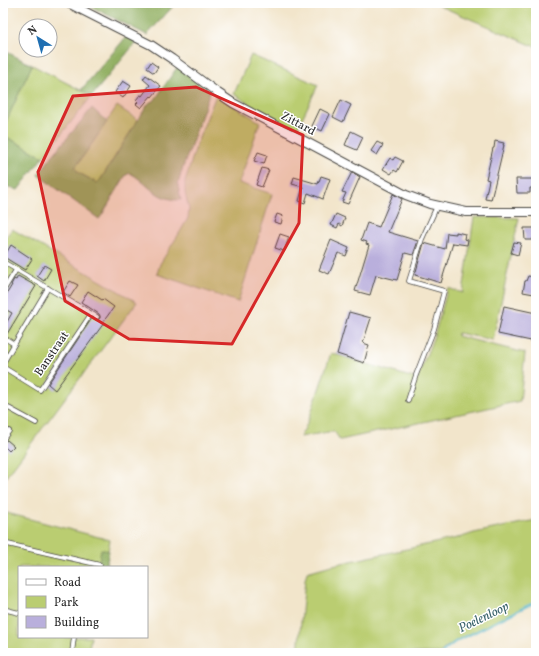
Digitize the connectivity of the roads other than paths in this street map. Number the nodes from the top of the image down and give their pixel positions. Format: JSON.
{"nodes":[{"id":1,"x":68,"y":3,"type":"edge"},
{"id":2,"x":437,"y":206,"type":"junction"},
{"id":3,"x":536,"y":212,"type":"edge"},
{"id":4,"x":5,"y":263,"type":"dead end"},
{"id":5,"x":16,"y":270,"type":"junction"},
{"id":6,"x":48,"y":288,"type":"junction"},
{"id":7,"x":3,"y":291,"type":"edge"},
{"id":8,"x":91,"y":314,"type":"junction"},
{"id":9,"x":97,"y":317,"type":"dead end"},
{"id":10,"x":3,"y":337,"type":"edge"},
{"id":11,"x":14,"y":344,"type":"junction"},
{"id":12,"x":3,"y":363,"type":"edge"},
{"id":13,"x":3,"y":367,"type":"edge"},
{"id":14,"x":408,"y":400,"type":"dead end"},
{"id":15,"x":3,"y":404,"type":"edge"},
{"id":16,"x":36,"y":423,"type":"dead end"},
{"id":17,"x":9,"y":430,"type":"dead end"},
{"id":18,"x":3,"y":439,"type":"edge"},
{"id":19,"x":3,"y":543,"type":"edge"},
{"id":20,"x":100,"y":565,"type":"dead end"},
{"id":21,"x":3,"y":609,"type":"edge"},
{"id":22,"x":18,"y":613,"type":"edge"},
{"id":23,"x":74,"y":638,"type":"edge"},
{"id":24,"x":72,"y":653,"type":"edge"}],
"edges":[{"from":1,"to":2,"type":"street","name":"Zittard"},
{"from":2,"to":3,"type":"street","name":"Zittard"},
{"from":2,"to":14,"type":"lane"},
{"from":4,"to":5,"type":"lane"},
{"from":5,"to":6,"type":"lane"},
{"from":5,"to":7,"type":"lane"},
{"from":6,"to":8,"type":"lane"},
{"from":6,"to":11,"type":"lane"},
{"from":8,"to":9,"type":"lane"},
{"from":8,"to":13,"type":"lane","name":"Banstraat"},
{"from":10,"to":11,"type":"lane"},
{"from":11,"to":12,"type":"lane"},
{"from":15,"to":16,"type":"lane"},
{"from":17,"to":18,"type":"lane"},
{"from":19,"to":20,"type":"lane"},
{"from":21,"to":22,"type":"lane"},
{"from":23,"to":24,"type":"lane"}]}
